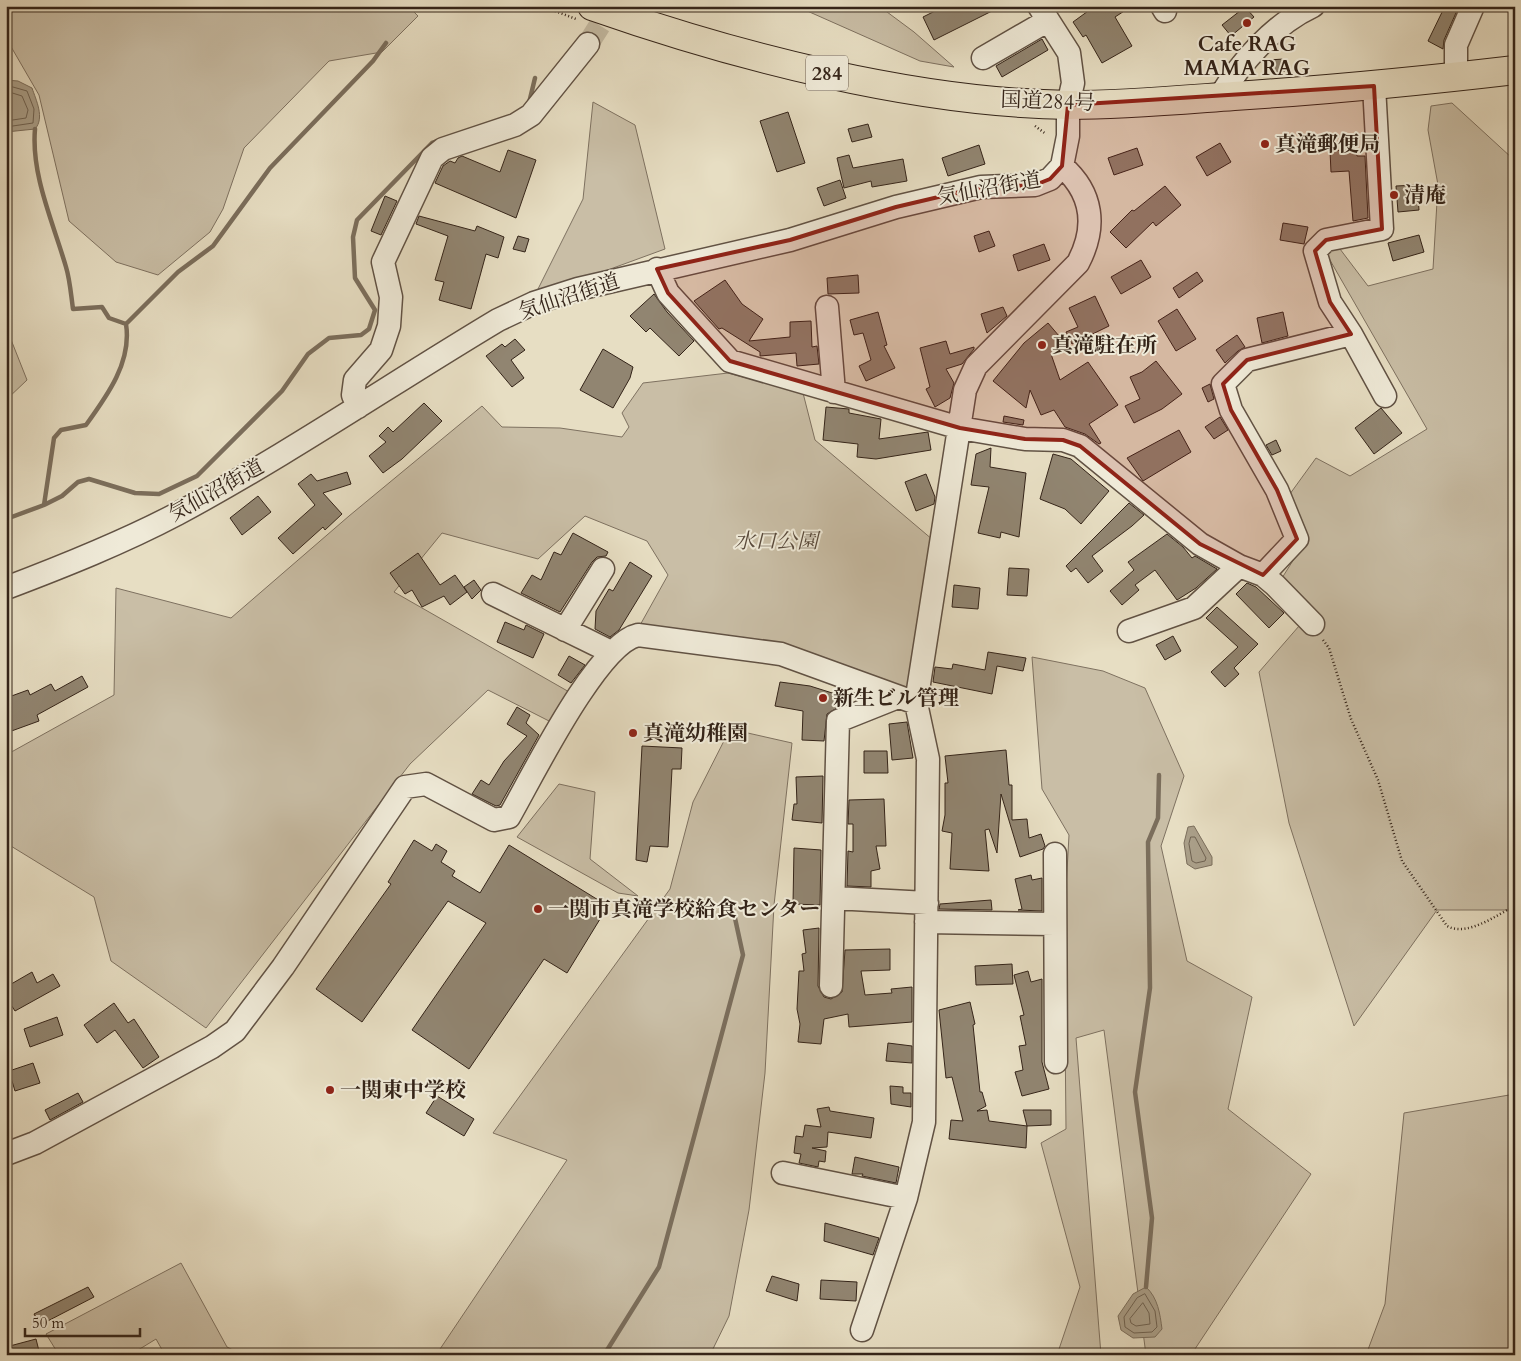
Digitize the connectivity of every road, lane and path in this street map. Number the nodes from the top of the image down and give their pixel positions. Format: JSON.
{"nodes":[{"id":1,"x":592,"y":6,"type":"edge"},
{"id":2,"x":1313,"y":6,"type":"edge"},
{"id":3,"x":1473,"y":6,"type":"edge"},
{"id":4,"x":1045,"y":11,"type":"edge"},
{"id":5,"x":588,"y":44,"type":"tunnel mouth"},
{"id":6,"x":983,"y":58,"type":"dead end"},
{"id":7,"x":1515,"y":70,"type":"edge"},
{"id":8,"x":1456,"y":77,"type":"junction"},
{"id":9,"x":1374,"y":86,"type":"junction"},
{"id":10,"x":1220,"y":98,"type":"junction"},
{"id":11,"x":1068,"y":104,"type":"junction"},
{"id":12,"x":1062,"y":166,"type":"junction"},
{"id":13,"x":657,"y":269,"type":"junction"},
{"id":14,"x":827,"y":307,"type":"dead end"},
{"id":15,"x":1351,"y":334,"type":"junction"},
{"id":16,"x":834,"y":392,"type":"junction"},
{"id":17,"x":1385,"y":396,"type":"dead end"},
{"id":18,"x":358,"y":407,"type":"junction"},
{"id":19,"x":960,"y":428,"type":"junction"},
{"id":20,"x":1239,"y":566,"type":"junction"},
{"id":21,"x":603,"y":569,"type":"dead end"},
{"id":22,"x":1263,"y":575,"type":"junction"},
{"id":23,"x":6,"y":588,"type":"edge"},
{"id":24,"x":492,"y":594,"type":"dead end"},
{"id":25,"x":1313,"y":624,"type":"joint"},
{"id":26,"x":565,"y":630,"type":"junction"},
{"id":27,"x":1129,"y":631,"type":"dead end"},
{"id":28,"x":611,"y":652,"type":"junction"},
{"id":29,"x":907,"y":700,"type":"junction"},
{"id":30,"x":1055,"y":854,"type":"dead end"},
{"id":31,"x":834,"y":898,"type":"junction"},
{"id":32,"x":1515,"y":906,"type":"edge"},
{"id":33,"x":927,"y":913,"type":"junction"},
{"id":34,"x":1055,"y":924,"type":"junction"},
{"id":35,"x":832,"y":986,"type":"dead end"},
{"id":36,"x":1056,"y":1062,"type":"dead end"},
{"id":37,"x":6,"y":1154,"type":"edge"},
{"id":38,"x":783,"y":1173,"type":"dead end"},
{"id":39,"x":906,"y":1198,"type":"junction"},
{"id":40,"x":862,"y":1330,"type":"dead end"}],
"edges":[{"from":1,"to":11,"type":"highway","name":"国道284号","number":"284"},
{"from":2,"to":10,"type":"street"},
{"from":3,"to":8,"type":"street"},
{"from":4,"to":6,"type":"street"},
{"from":4,"to":11,"type":"street","name":"気仙沼街道"},
{"from":5,"to":18,"type":"street"},
{"from":7,"to":8,"type":"highway","name":"国道284号","number":"284"},
{"from":8,"to":9,"type":"highway","name":"国道284号","number":"284"},
{"from":9,"to":10,"type":"highway","name":"国道284号","number":"284"},
{"from":9,"to":15,"type":"street"},
{"from":10,"to":11,"type":"highway","name":"国道284号","number":"284"},
{"from":11,"to":12,"type":"street","name":"気仙沼街道"},
{"from":12,"to":13,"type":"street","name":"気仙沼街道"},
{"from":12,"to":19,"type":"street"},
{"from":13,"to":16,"type":"street"},
{"from":13,"to":18,"type":"street","name":"気仙沼街道"},
{"from":14,"to":16,"type":"street"},
{"from":15,"to":17,"type":"street"},
{"from":15,"to":22,"type":"street"},
{"from":16,"to":19,"type":"street"},
{"from":18,"to":23,"type":"street","name":"気仙沼街道"},
{"from":19,"to":20,"type":"street"},
{"from":19,"to":29,"type":"street"},
{"from":20,"to":22,"type":"street"},
{"from":20,"to":27,"type":"street"},
{"from":21,"to":26,"type":"street"},
{"from":22,"to":25,"type":"street"},
{"from":24,"to":26,"type":"street"},
{"from":25,"to":32,"type":"path"},
{"from":26,"to":28,"type":"street"},
{"from":28,"to":29,"type":"street"},
{"from":28,"to":37,"type":"street"},
{"from":29,"to":31,"type":"street"},
{"from":29,"to":33,"type":"street"},
{"from":30,"to":34,"type":"street"},
{"from":31,"to":33,"type":"street"},
{"from":31,"to":35,"type":"street"},
{"from":33,"to":34,"type":"street"},
{"from":33,"to":39,"type":"street"},
{"from":34,"to":36,"type":"street"},
{"from":38,"to":39,"type":"street"},
{"from":39,"to":40,"type":"street"}]}
